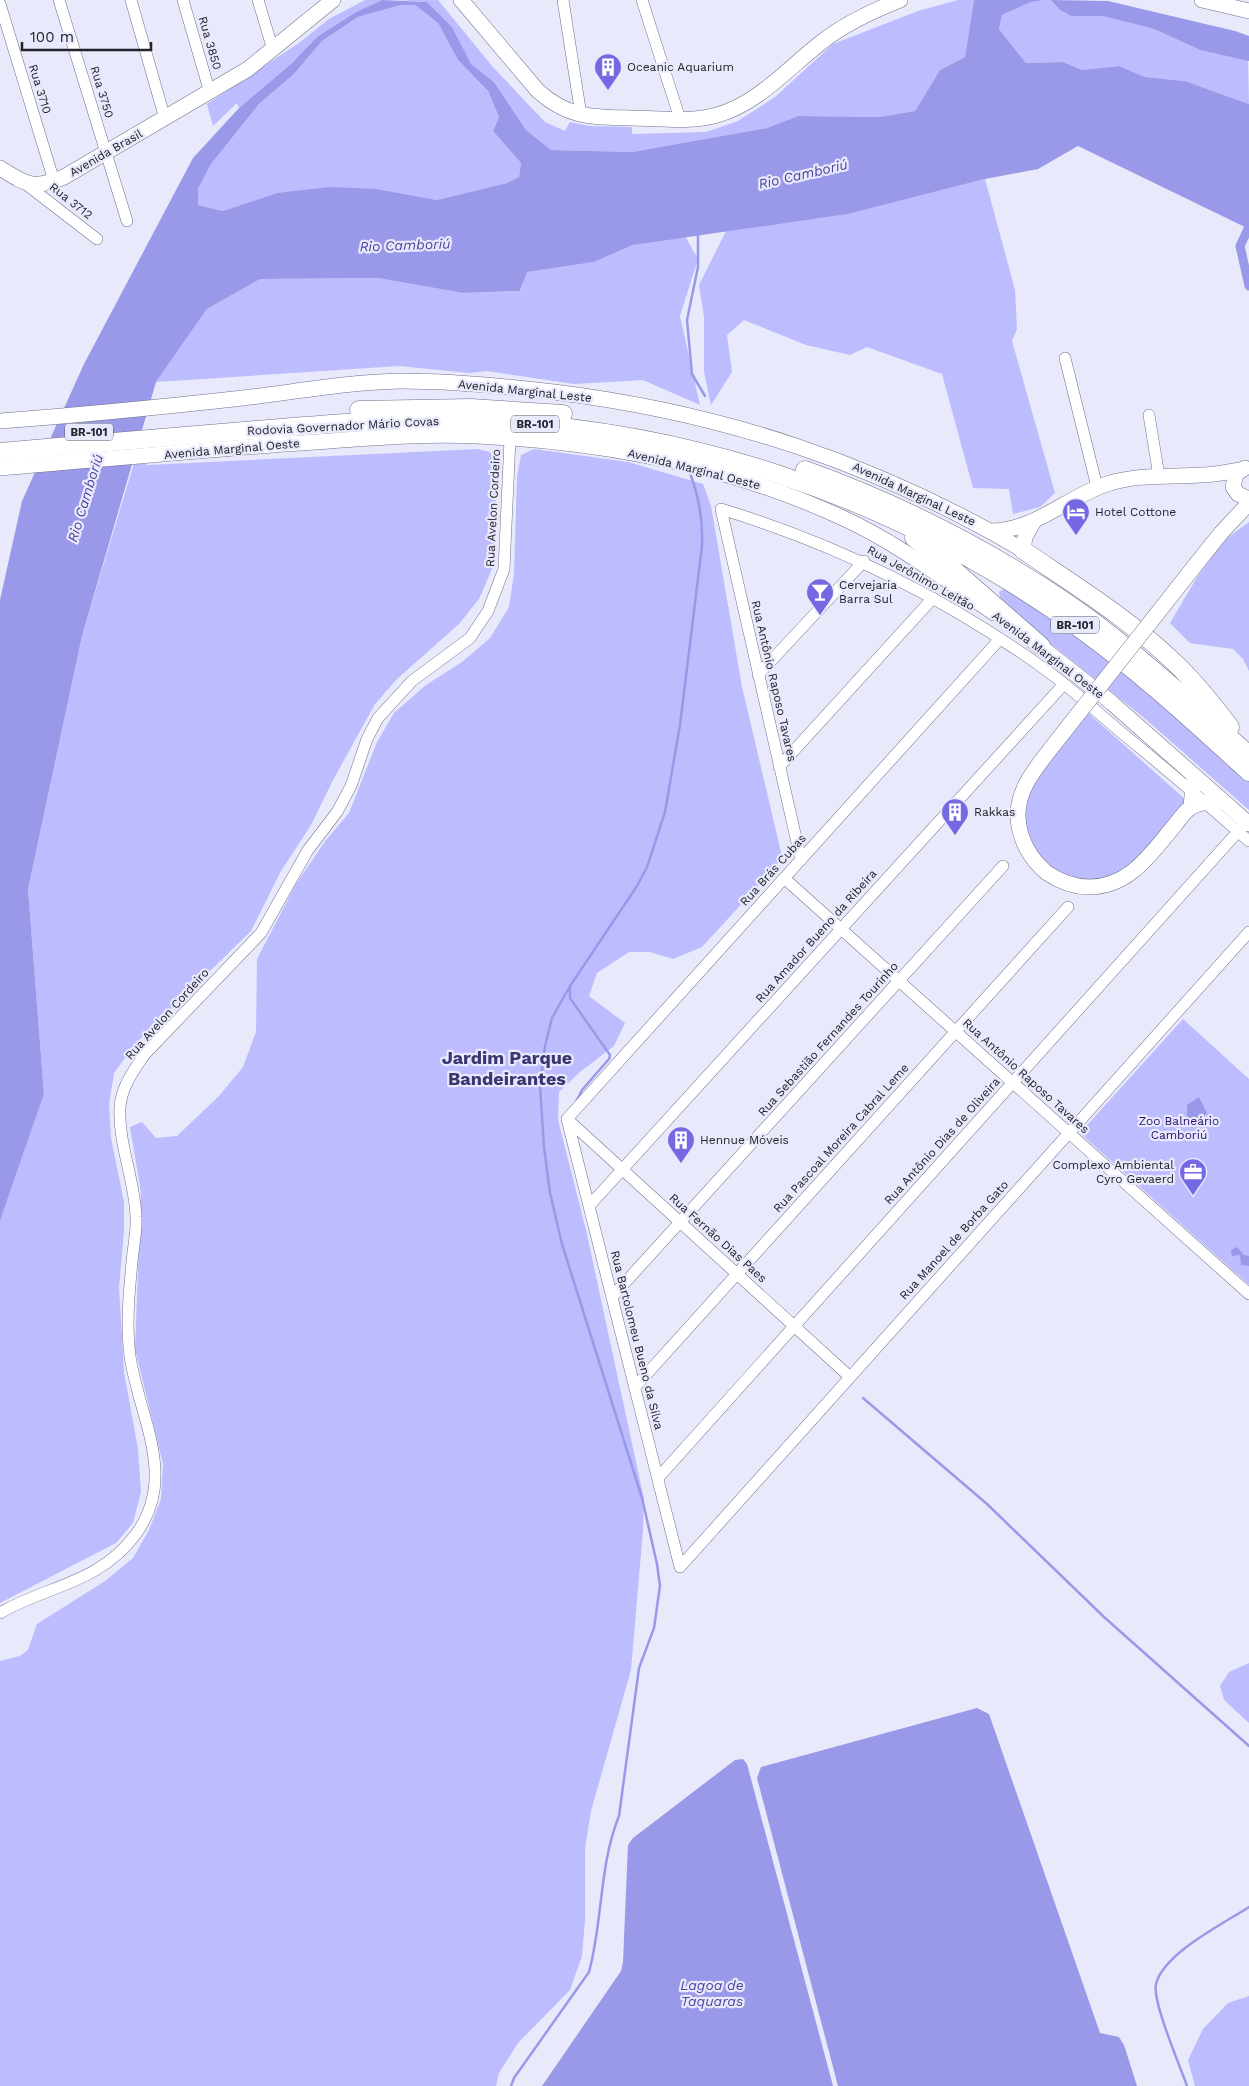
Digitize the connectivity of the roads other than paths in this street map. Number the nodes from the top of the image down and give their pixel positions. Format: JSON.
{"nodes":[{"id":1,"x":59,"y":0,"type":"edge"},
{"id":2,"x":131,"y":0,"type":"edge"},
{"id":3,"x":184,"y":0,"type":"edge"},
{"id":4,"x":258,"y":0,"type":"edge"},
{"id":5,"x":333,"y":0,"type":"edge"},
{"id":6,"x":461,"y":0,"type":"edge"},
{"id":7,"x":563,"y":0,"type":"edge"},
{"id":8,"x":642,"y":0,"type":"edge"},
{"id":9,"x":900,"y":0,"type":"edge"},
{"id":10,"x":1202,"y":0,"type":"edge"},
{"id":11,"x":0,"y":4,"type":"edge"},
{"id":12,"x":1249,"y":10,"type":"edge"},
{"id":13,"x":273,"y":50,"type":"junction"},
{"id":14,"x":210,"y":92,"type":"junction"},
{"id":15,"x":580,"y":115,"type":"junction"},
{"id":16,"x":165,"y":119,"type":"junction"},
{"id":17,"x":680,"y":119,"type":"junction"},
{"id":18,"x":107,"y":153,"type":"junction"},
{"id":19,"x":0,"y":168,"type":"edge"},
{"id":20,"x":54,"y":182,"type":"junction"},
{"id":21,"x":27,"y":185,"type":"junction"},
{"id":22,"x":127,"y":221,"type":"dead end"},
{"id":23,"x":97,"y":240,"type":"dead end"},
{"id":24,"x":1065,"y":358,"type":"dead end"},
{"id":25,"x":1149,"y":415,"type":"dead end"},
{"id":26,"x":0,"y":421,"type":"edge"},
{"id":27,"x":179,"y":431,"type":"junction"},
{"id":28,"x":510,"y":439,"type":"junction"},
{"id":29,"x":0,"y":440,"type":"edge"},
{"id":30,"x":0,"y":452,"type":"edge"},
{"id":31,"x":0,"y":468,"type":"edge"},
{"id":32,"x":1244,"y":469,"type":"edge"},
{"id":33,"x":1159,"y":476,"type":"junction"},
{"id":34,"x":1190,"y":476,"type":"junction"},
{"id":35,"x":1097,"y":487,"type":"junction"},
{"id":36,"x":1243,"y":497,"type":"edge"},
{"id":37,"x":721,"y":509,"type":"joint"},
{"id":38,"x":877,"y":512,"type":"junction"},
{"id":39,"x":1034,"y":521,"type":"junction"},
{"id":40,"x":991,"y":531,"type":"junction"},
{"id":41,"x":1023,"y":550,"type":"junction"},
{"id":42,"x":864,"y":562,"type":"junction"},
{"id":43,"x":934,"y":598,"type":"junction"},
{"id":44,"x":999,"y":640,"type":"junction"},
{"id":45,"x":1041,"y":646,"type":"junction"},
{"id":46,"x":758,"y":675,"type":"junction"},
{"id":47,"x":1064,"y":684,"type":"junction"},
{"id":48,"x":1249,"y":753,"type":"edge"},
{"id":49,"x":779,"y":767,"type":"junction"},
{"id":50,"x":1249,"y":772,"type":"edge"},
{"id":51,"x":1194,"y":776,"type":"junction"},
{"id":52,"x":1196,"y":800,"type":"junction"},
{"id":53,"x":1223,"y":801,"type":"junction"},
{"id":54,"x":1246,"y":831,"type":"edge"},
{"id":55,"x":801,"y":860,"type":"junction"},
{"id":56,"x":1003,"y":866,"type":"dead end"},
{"id":57,"x":784,"y":878,"type":"junction"},
{"id":58,"x":1068,"y":907,"type":"dead end"},
{"id":59,"x":841,"y":929,"type":"junction"},
{"id":60,"x":1249,"y":932,"type":"edge"},
{"id":61,"x":899,"y":981,"type":"junction"},
{"id":62,"x":956,"y":1031,"type":"junction"},
{"id":63,"x":1013,"y":1083,"type":"junction"},
{"id":64,"x":567,"y":1119,"type":"junction"},
{"id":65,"x":1069,"y":1132,"type":"junction"},
{"id":66,"x":623,"y":1169,"type":"junction"},
{"id":67,"x":589,"y":1206,"type":"junction"},
{"id":68,"x":680,"y":1222,"type":"junction"},
{"id":69,"x":737,"y":1274,"type":"junction"},
{"id":70,"x":1249,"y":1294,"type":"edge"},
{"id":71,"x":612,"y":1297,"type":"junction"},
{"id":72,"x":794,"y":1326,"type":"junction"},
{"id":73,"x":850,"y":1377,"type":"junction"},
{"id":74,"x":635,"y":1387,"type":"junction"},
{"id":75,"x":658,"y":1478,"type":"junction"},
{"id":76,"x":680,"y":1567,"type":"joint"},
{"id":77,"x":0,"y":1613,"type":"edge"}],
"edges":[{"from":1,"to":18,"type":"street","name":"Rua 3750"},
{"from":2,"to":16,"type":"street"},
{"from":3,"to":14,"type":"street","name":"Rua 3850"},
{"from":4,"to":13,"type":"street"},
{"from":5,"to":13,"type":"main road","name":"Avenida Brasil"},
{"from":6,"to":15,"type":"main road"},
{"from":7,"to":15,"type":"street"},
{"from":8,"to":17,"type":"street"},
{"from":9,"to":17,"type":"main road"},
{"from":10,"to":12,"type":"main road"},
{"from":11,"to":20,"type":"street","name":"Rua 3710"},
{"from":13,"to":14,"type":"main road","name":"Avenida Brasil"},
{"from":14,"to":16,"type":"main road","name":"Avenida Brasil"},
{"from":15,"to":17,"type":"main road"},
{"from":16,"to":18,"type":"main road","name":"Avenida Brasil"},
{"from":18,"to":20,"type":"main road","name":"Avenida Brasil"},
{"from":18,"to":22,"type":"street","name":"Rua 3750"},
{"from":19,"to":21,"type":"main road"},
{"from":20,"to":21,"type":"main road","name":"Avenida Brasil"},
{"from":21,"to":23,"type":"street","name":"Rua 3712"},
{"from":24,"to":35,"type":"street"},
{"from":25,"to":33,"type":"street"},
{"from":26,"to":40,"type":"main road","name":"Avenida Marginal Leste"},
{"from":27,"to":29,"type":"highway","name":"Rodovia Governador Mário Covas","number":"BR-101"},
{"from":27,"to":30,"type":"highway","name":"Rodovia Governador Mário Covas","number":"BR-101"},
{"from":27,"to":38,"type":"highway","name":"Rodovia Governador Mário Covas","number":"BR-101"},
{"from":27,"to":48,"type":"highway","name":"Rodovia Governador Mário Covas","number":"BR-101"},
{"from":28,"to":31,"type":"main road","name":"Avenida Marginal Oeste"},
{"from":28,"to":45,"type":"main road","name":"Avenida Marginal Oeste"},
{"from":28,"to":77,"type":"street","name":"Rua Avelon Cordeiro"},
{"from":32,"to":34,"type":"main road"},
{"from":32,"to":36,"type":"main road"},
{"from":33,"to":34,"type":"main road"},
{"from":33,"to":35,"type":"main road"},
{"from":34,"to":36,"type":"main road"},
{"from":35,"to":39,"type":"main road"},
{"from":36,"to":52,"type":"main road","bridge":true},
{"from":37,"to":42,"type":"street","name":"Rua Jerônimo Leitão"},
{"from":37,"to":46,"type":"street","name":"Rua Antônio Raposo Tavares"},
{"from":38,"to":45,"type":"highway"},
{"from":38,"to":50,"type":"highway","name":"Rodovia Governador Mário Covas","number":"BR-101"},
{"from":39,"to":40,"type":"main road"},
{"from":39,"to":41,"type":"main road"},
{"from":40,"to":41,"type":"main road","name":"Avenida Marginal Leste"},
{"from":41,"to":48,"type":"highway"},
{"from":42,"to":43,"type":"street","name":"Rua Jerônimo Leitão"},
{"from":42,"to":46,"type":"street"},
{"from":43,"to":44,"type":"street","name":"Rua Jerônimo Leitão"},
{"from":43,"to":49,"type":"street"},
{"from":44,"to":47,"type":"street","name":"Rua Jerônimo Leitão"},
{"from":44,"to":55,"type":"street","name":"Rua Brás Cubas"},
{"from":45,"to":51,"type":"main road","name":"Avenida Marginal Oeste"},
{"from":46,"to":49,"type":"street","name":"Rua Antônio Raposo Tavares"},
{"from":47,"to":52,"type":"street","name":"Rua Jerônimo Leitão"},
{"from":47,"to":59,"type":"street","name":"Rua Amador Bueno da Ribeira"},
{"from":49,"to":55,"type":"street","name":"Rua Antônio Raposo Tavares"},
{"from":51,"to":52,"type":"main road"},
{"from":51,"to":53,"type":"main road","name":"Avenida Marginal Oeste"},
{"from":52,"to":53,"type":"main road"},
{"from":52,"to":54,"type":"street","name":"Rua Jerônimo Leitão"},
{"from":53,"to":54,"type":"main road","name":"Avenida Marginal Oeste"},
{"from":54,"to":63,"type":"street","name":"Rua Antônio Dias de Oliveira"},
{"from":55,"to":57,"type":"street","name":"Rua Brás Cubas"},
{"from":56,"to":61,"type":"street","name":"Rua Sebastião Fernandes Tourinho"},
{"from":57,"to":59,"type":"street","name":"Rua Antônio Raposo Tavares"},
{"from":57,"to":64,"type":"street","name":"Rua Brás Cubas"},
{"from":58,"to":62,"type":"street","name":"Rua Pascoal Moreira Cabral Leme"},
{"from":59,"to":61,"type":"street","name":"Rua Antônio Raposo Tavares"},
{"from":59,"to":66,"type":"street","name":"Rua Amador Bueno da Ribeira"},
{"from":60,"to":65,"type":"street","name":"Rua Manoel de Borba Gato"},
{"from":61,"to":62,"type":"street","name":"Rua Antônio Raposo Tavares"},
{"from":61,"to":68,"type":"street","name":"Rua Sebastião Fernandes Tourinho"},
{"from":62,"to":63,"type":"street","name":"Rua Antônio Raposo Tavares"},
{"from":62,"to":69,"type":"street","name":"Rua Pascoal Moreira Cabral Leme"},
{"from":63,"to":65,"type":"street","name":"Rua Antônio Raposo Tavares"},
{"from":63,"to":72,"type":"street","name":"Rua Antônio Dias de Oliveira"},
{"from":64,"to":66,"type":"street","name":"Rua Fernão Dias Paes"},
{"from":64,"to":67,"type":"street","name":"Rua Bartolomeu Bueno da Silva"},
{"from":65,"to":70,"type":"street","name":"Rua Antônio Raposo Tavares"},
{"from":65,"to":73,"type":"street","name":"Rua Manoel de Borba Gato"},
{"from":66,"to":67,"type":"street","name":"Rua Amador Bueno da Ribeira"},
{"from":66,"to":68,"type":"street","name":"Rua Fernão Dias Paes"},
{"from":67,"to":71,"type":"street","name":"Rua Bartolomeu Bueno da Silva"},
{"from":68,"to":69,"type":"street","name":"Rua Fernão Dias Paes"},
{"from":68,"to":71,"type":"street","name":"Rua Sebastião Fernandes Tourinho"},
{"from":69,"to":72,"type":"street","name":"Rua Fernão Dias Paes"},
{"from":69,"to":74,"type":"street","name":"Rua Pascoal Moreira Cabral Leme"},
{"from":71,"to":74,"type":"street","name":"Rua Bartolomeu Bueno da Silva"},
{"from":72,"to":73,"type":"street","name":"Rua Fernão Dias Paes"},
{"from":72,"to":75,"type":"street","name":"Rua Antônio Dias de Oliveira"},
{"from":73,"to":76,"type":"street","name":"Rua Manoel de Borba Gato"},
{"from":74,"to":75,"type":"street","name":"Rua Bartolomeu Bueno da Silva"},
{"from":75,"to":76,"type":"street","name":"Rua Bartolomeu Bueno da Silva"}]}
